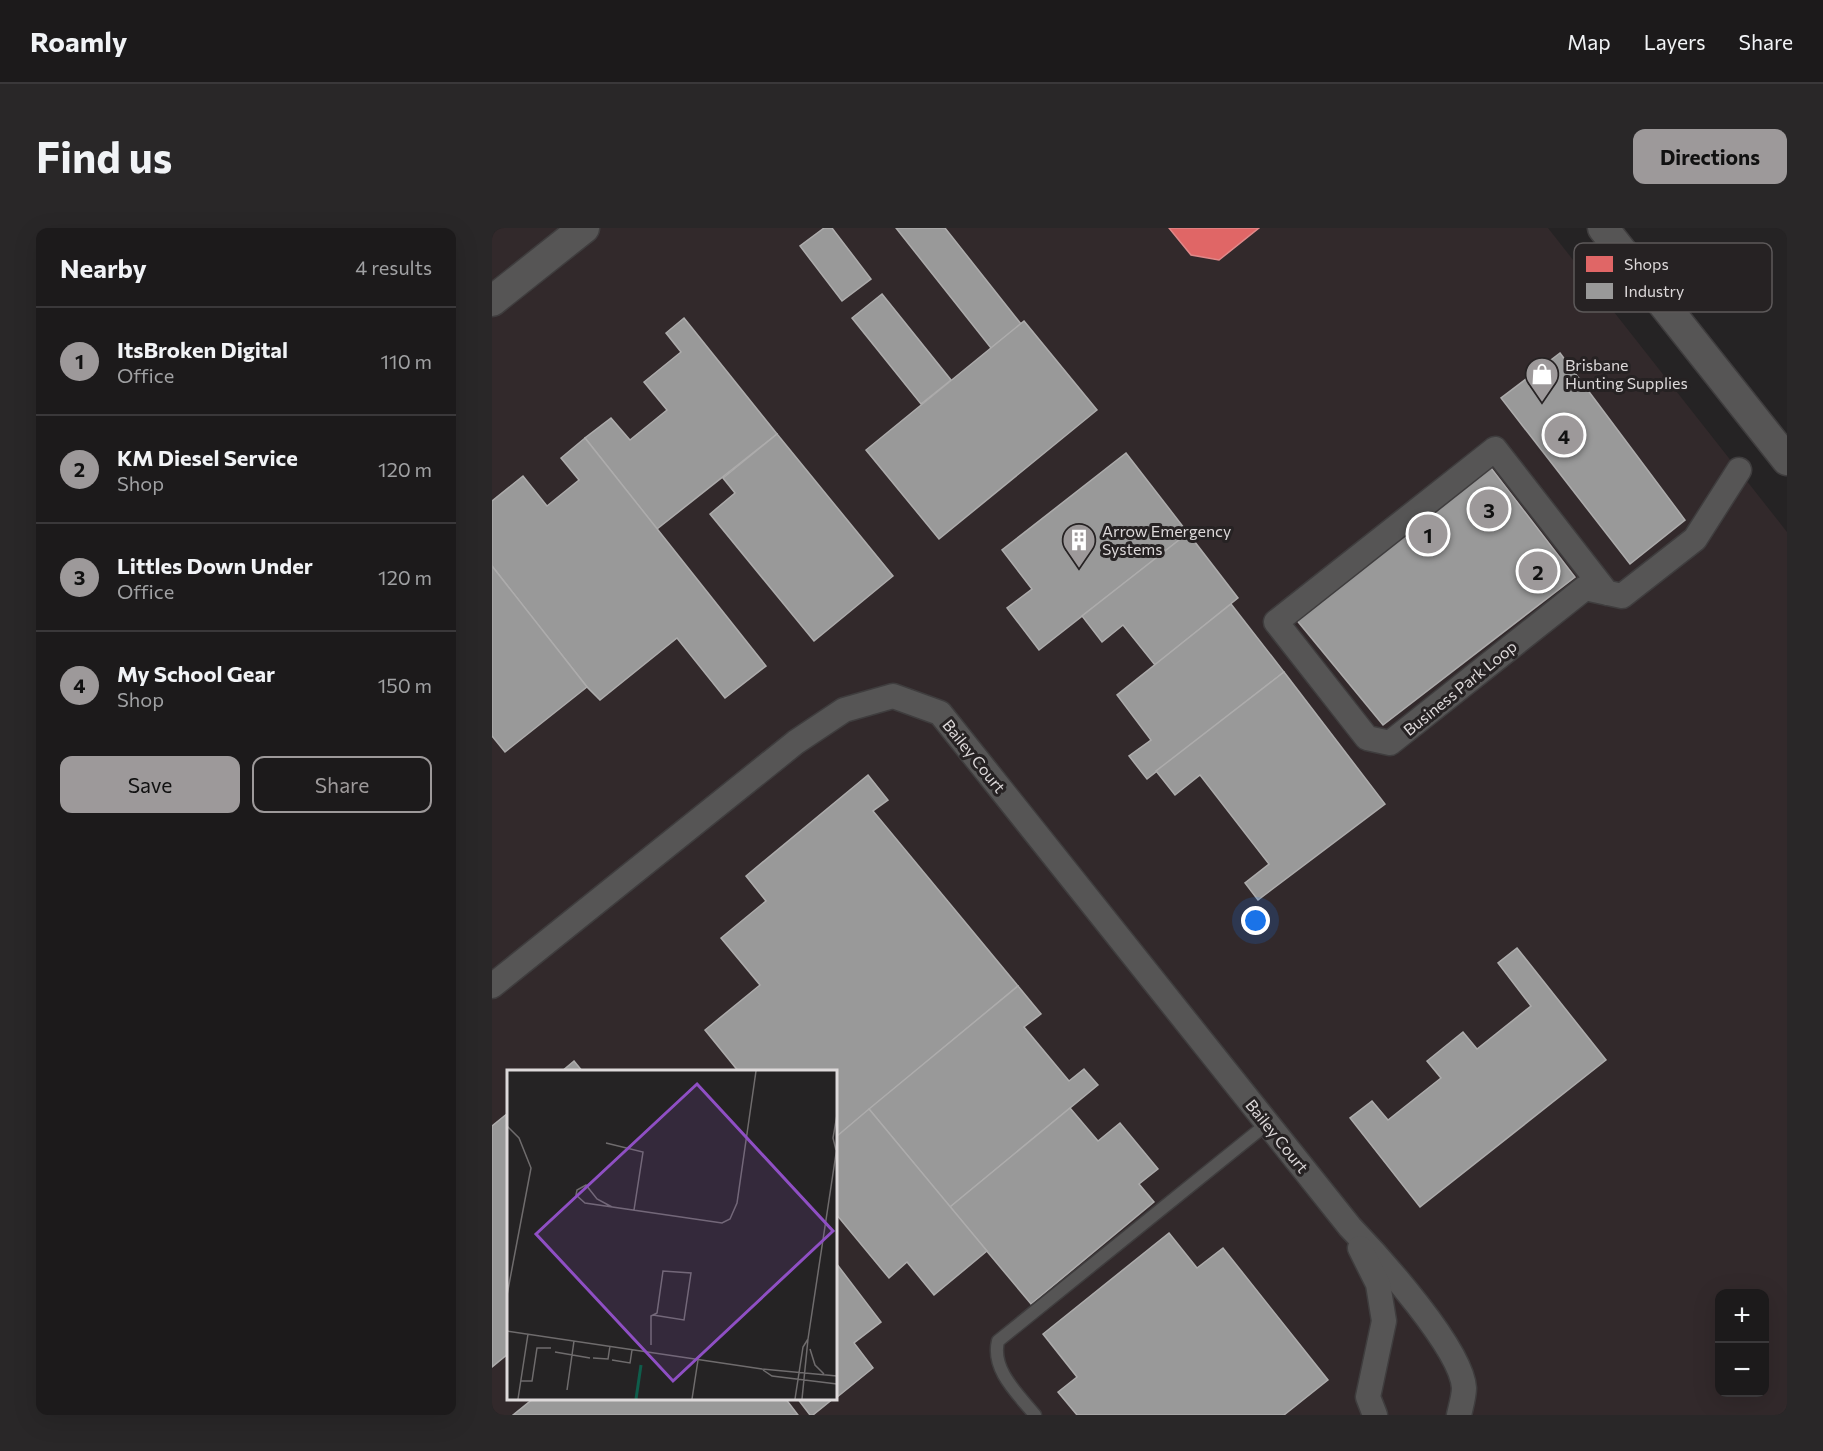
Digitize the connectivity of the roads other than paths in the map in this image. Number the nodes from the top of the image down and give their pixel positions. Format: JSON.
{"nodes":[{"id":1,"x":584,"y":228,"type":"edge"},
{"id":2,"x":1603,"y":228,"type":"edge"},
{"id":3,"x":1615,"y":243,"type":"edge"},
{"id":4,"x":492,"y":301,"type":"edge"},
{"id":5,"x":1670,"y":312,"type":"edge"},
{"id":6,"x":1787,"y":460,"type":"edge"},
{"id":7,"x":1739,"y":470,"type":"dead end"},
{"id":8,"x":1607,"y":593,"type":"junction"},
{"id":9,"x":492,"y":986,"type":"edge"},
{"id":10,"x":1268,"y":1124,"type":"junction"},
{"id":11,"x":1350,"y":1227,"type":"junction"},
{"id":12,"x":1035,"y":1415,"type":"edge"},
{"id":13,"x":1375,"y":1415,"type":"edge"},
{"id":14,"x":1459,"y":1415,"type":"edge"}],
"edges":[{"from":1,"to":4,"type":"street"},
{"from":2,"to":3,"type":"street"},
{"from":5,"to":6,"type":"street"},
{"from":7,"to":8,"type":"street","name":"Business Park Loop"},
{"from":8,"to":8,"type":"street","name":"Business Park Loop"},
{"from":9,"to":10,"type":"street","name":"Bailey Court"},
{"from":10,"to":11,"type":"street","name":"Bailey Court"},
{"from":10,"to":12,"type":"lane"},
{"from":11,"to":13,"type":"street","name":"Bailey Court"},
{"from":11,"to":14,"type":"street","name":"Bailey Court"}]}
